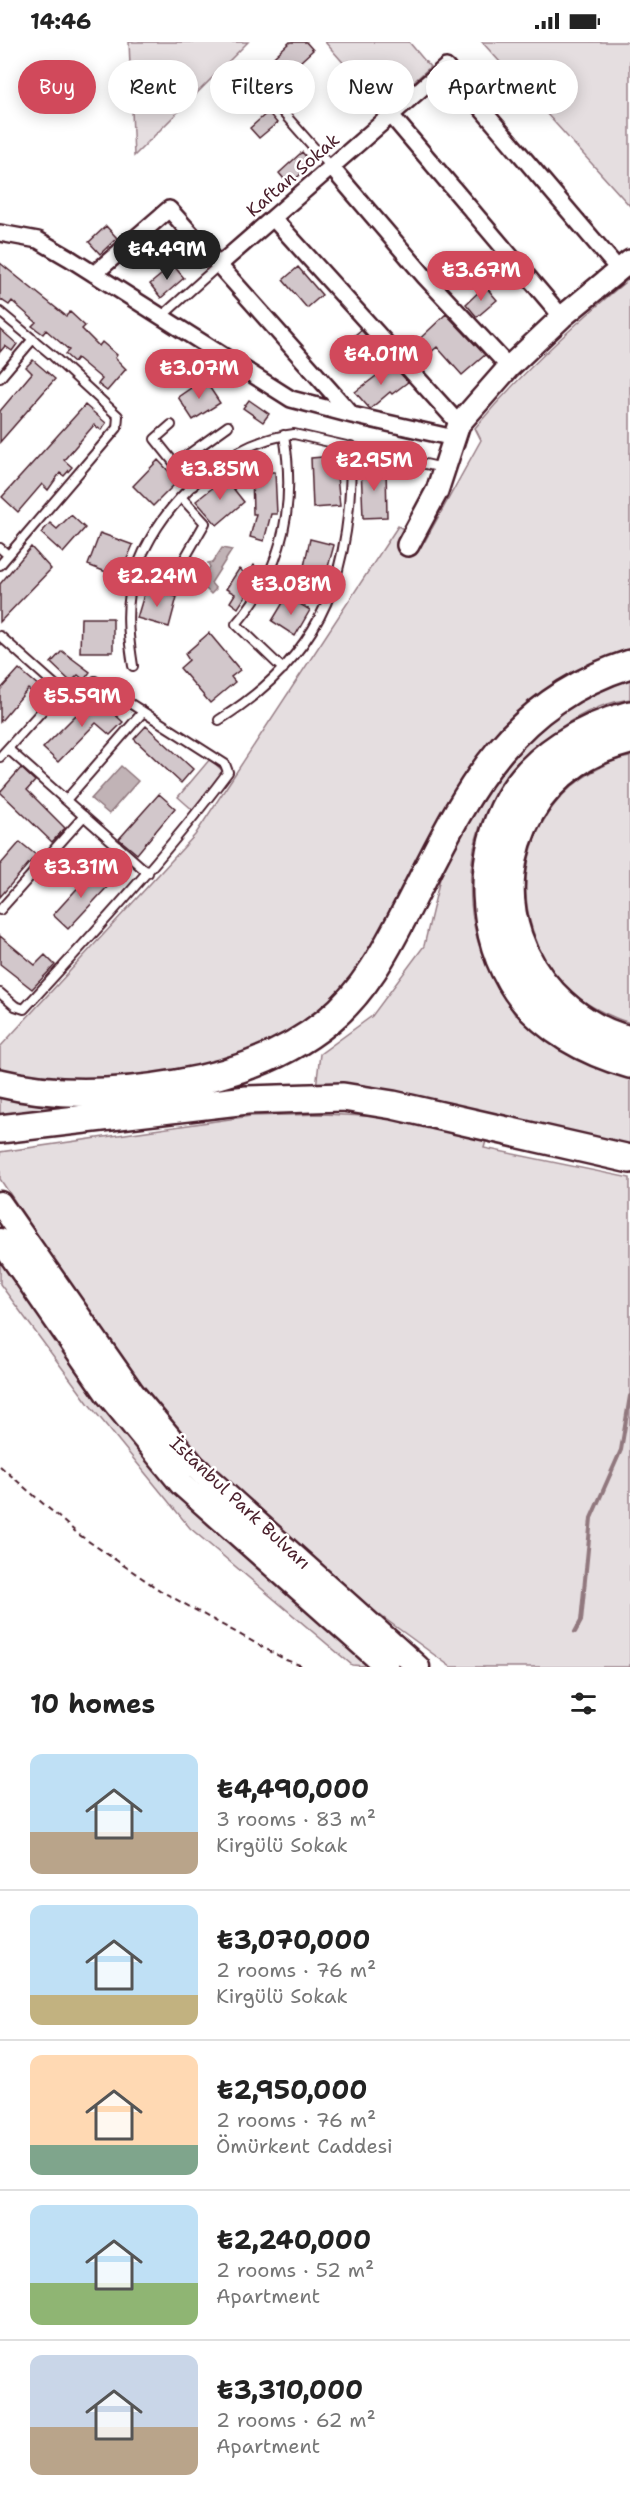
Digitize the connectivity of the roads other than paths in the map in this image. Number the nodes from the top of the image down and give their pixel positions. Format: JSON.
{"nodes":[{"id":1,"x":284,"y":114,"type":"edge"},
{"id":2,"x":391,"y":115,"type":"junction"},
{"id":3,"x":331,"y":167,"type":"junction"},
{"id":4,"x":273,"y":218,"type":"junction"},
{"id":5,"x":0,"y":233,"type":"edge"},
{"id":6,"x":219,"y":265,"type":"junction"},
{"id":7,"x":624,"y":266,"type":"edge"},
{"id":8,"x":94,"y":274,"type":"junction"},
{"id":9,"x":0,"y":312,"type":"edge"},
{"id":10,"x":161,"y":317,"type":"junction"},
{"id":11,"x":562,"y":317,"type":"junction"},
{"id":12,"x":33,"y":339,"type":"junction"},
{"id":13,"x":509,"y":367,"type":"junction"},
{"id":14,"x":0,"y":378,"type":"edge"},
{"id":15,"x":352,"y":415,"type":"junction"},
{"id":16,"x":171,"y":425,"type":"dead end"},
{"id":17,"x":228,"y":426,"type":"dead end"},
{"id":18,"x":457,"y":431,"type":"junction"},
{"id":19,"x":284,"y":435,"type":"junction"},
{"id":20,"x":351,"y":446,"type":"junction"},
{"id":21,"x":175,"y":464,"type":"junction"},
{"id":22,"x":445,"y":469,"type":"junction"},
{"id":23,"x":193,"y":486,"type":"junction"},
{"id":24,"x":181,"y":497,"type":"junction"},
{"id":25,"x":408,"y":545,"type":"dead end"},
{"id":26,"x":0,"y":548,"type":"edge"},
{"id":27,"x":8,"y":555,"type":"junction"},
{"id":28,"x":0,"y":565,"type":"edge"},
{"id":29,"x":136,"y":573,"type":"junction"},
{"id":30,"x":0,"y":636,"type":"edge"},
{"id":31,"x":630,"y":664,"type":"edge"},
{"id":32,"x":134,"y":666,"type":"dead end"},
{"id":33,"x":283,"y":669,"type":"junction"},
{"id":34,"x":61,"y":690,"type":"junction"},
{"id":35,"x":143,"y":712,"type":"junction"},
{"id":36,"x":630,"y":715,"type":"edge"},
{"id":37,"x":219,"y":720,"type":"dead end"},
{"id":38,"x":630,"y":740,"type":"edge"},
{"id":39,"x":8,"y":749,"type":"junction"},
{"id":40,"x":0,"y":757,"type":"edge"},
{"id":41,"x":66,"y":800,"type":"junction"},
{"id":42,"x":84,"y":816,"type":"junction"},
{"id":43,"x":148,"y":873,"type":"junction"},
{"id":44,"x":0,"y":910,"type":"edge"},
{"id":45,"x":0,"y":993,"type":"edge"},
{"id":46,"x":630,"y":1040,"type":"edge"},
{"id":47,"x":630,"y":1064,"type":"edge"},
{"id":48,"x":0,"y":1083,"type":"edge"},
{"id":49,"x":0,"y":1129,"type":"edge"},
{"id":50,"x":630,"y":1159,"type":"edge"},
{"id":51,"x":0,"y":1203,"type":"edge"},
{"id":52,"x":0,"y":1240,"type":"edge"},
{"id":53,"x":387,"y":1667,"type":"edge"},
{"id":54,"x":418,"y":1667,"type":"edge"}],
"edges":[{"from":1,"to":3,"type":"lane"},
{"from":2,"to":3,"type":"street","name":"Kaftan Sokak"},
{"from":2,"to":7,"type":"street","name":"Kaftan Sokak"},
{"from":2,"to":11,"type":"street"},
{"from":3,"to":4,"type":"street","name":"Kaftan Sokak"},
{"from":3,"to":13,"type":"street"},
{"from":4,"to":6,"type":"street","name":"Kaftan Sokak"},
{"from":4,"to":18,"type":"street"},
{"from":5,"to":8,"type":"street"},
{"from":6,"to":8,"type":"street"},
{"from":6,"to":10,"type":"lane"},
{"from":6,"to":15,"type":"street"},
{"from":7,"to":11,"type":"street"},
{"from":8,"to":10,"type":"street"},
{"from":9,"to":12,"type":"lane"},
{"from":10,"to":15,"type":"street"},
{"from":11,"to":13,"type":"street"},
{"from":12,"to":14,"type":"lane"},
{"from":12,"to":27,"type":"lane"},
{"from":13,"to":18,"type":"street"},
{"from":15,"to":18,"type":"street"},
{"from":16,"to":21,"type":"lane"},
{"from":17,"to":21,"type":"lane"},
{"from":18,"to":22,"type":"street"},
{"from":19,"to":20,"type":"lane"},
{"from":19,"to":23,"type":"lane"},
{"from":19,"to":33,"type":"lane"},
{"from":20,"to":22,"type":"lane"},
{"from":20,"to":33,"type":"lane"},
{"from":21,"to":23,"type":"lane"},
{"from":22,"to":25,"type":"street"},
{"from":23,"to":24,"type":"lane"},
{"from":24,"to":29,"type":"lane"},
{"from":24,"to":29,"type":"lane"},
{"from":26,"to":27,"type":"lane"},
{"from":27,"to":28,"type":"lane"},
{"from":29,"to":32,"type":"lane"},
{"from":30,"to":34,"type":"lane"},
{"from":31,"to":48,"type":"highway"},
{"from":33,"to":37,"type":"lane"},
{"from":34,"to":35,"type":"lane"},
{"from":34,"to":39,"type":"lane"},
{"from":35,"to":41,"type":"lane"},
{"from":35,"to":43,"type":"lane"},
{"from":36,"to":47,"type":"highway"},
{"from":38,"to":46,"type":"highway"},
{"from":39,"to":40,"type":"lane"},
{"from":39,"to":41,"type":"lane"},
{"from":41,"to":42,"type":"lane"},
{"from":42,"to":43,"type":"lane"},
{"from":42,"to":44,"type":"lane"},
{"from":43,"to":45,"type":"lane"},
{"from":49,"to":50,"type":"highway"},
{"from":51,"to":54,"type":"main road","name":"İstanbul Park Bulvarı"},
{"from":52,"to":53,"type":"main road","name":"İstanbul Park Bulvarı"}]}
